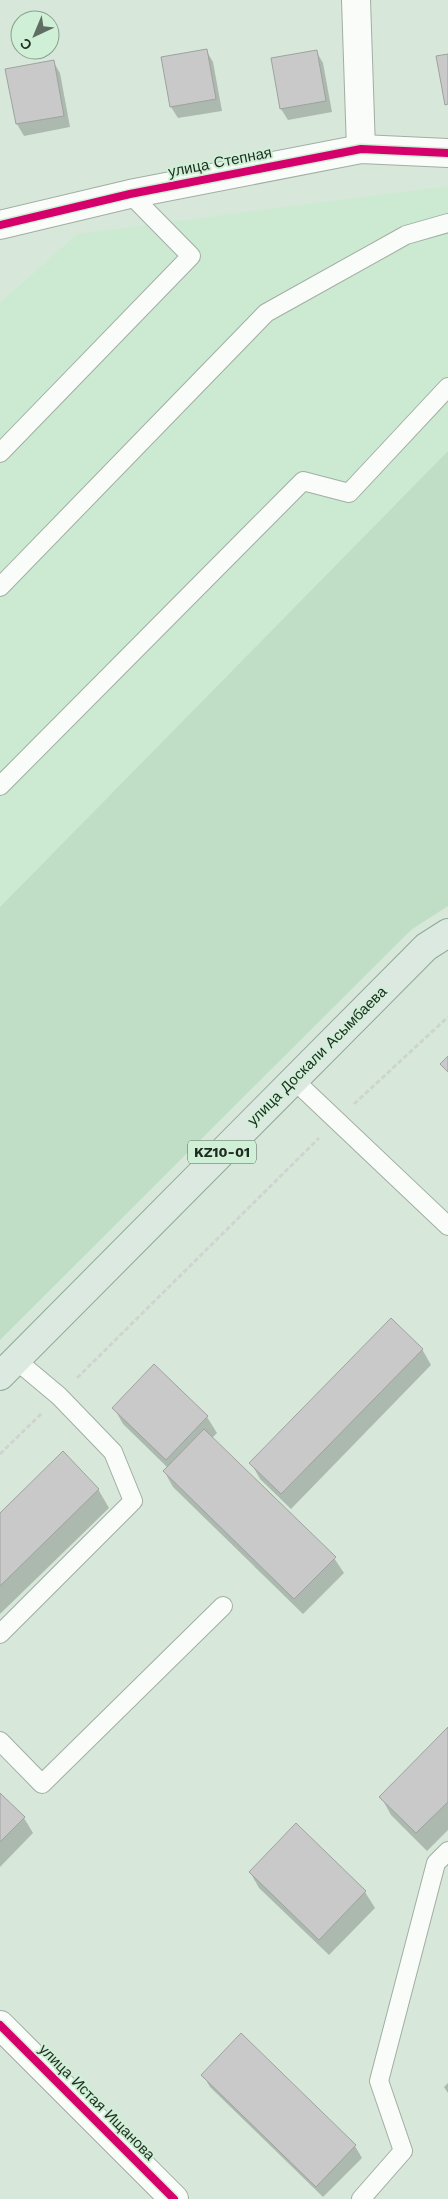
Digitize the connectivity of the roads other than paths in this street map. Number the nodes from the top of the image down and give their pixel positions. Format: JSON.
{"nodes":[{"id":1,"x":356,"y":0,"type":"edge"},
{"id":2,"x":361,"y":149,"type":"junction"},
{"id":3,"x":448,"y":153,"type":"edge"},
{"id":4,"x":130,"y":194,"type":"junction"},
{"id":5,"x":448,"y":223,"type":"edge"},
{"id":6,"x":0,"y":225,"type":"edge"},
{"id":7,"x":448,"y":388,"type":"edge"},
{"id":8,"x":0,"y":454,"type":"edge"},
{"id":9,"x":0,"y":587,"type":"edge"},
{"id":10,"x":0,"y":786,"type":"edge"},
{"id":11,"x":448,"y":933,"type":"edge"},
{"id":12,"x":294,"y":1080,"type":"junction"},
{"id":13,"x":441,"y":1212,"type":"edge"},
{"id":14,"x":448,"y":1226,"type":"edge"},
{"id":15,"x":8,"y":1368,"type":"edge"},
{"id":16,"x":222,"y":1606,"type":"dead end"},
{"id":17,"x":0,"y":1634,"type":"edge"},
{"id":18,"x":0,"y":1741,"type":"edge"},
{"id":19,"x":448,"y":1851,"type":"edge"},
{"id":20,"x":0,"y":2025,"type":"edge"},
{"id":21,"x":174,"y":2199,"type":"edge"},
{"id":22,"x":361,"y":2199,"type":"edge"}],
"edges":[{"from":1,"to":2,"type":"street"},
{"from":2,"to":3,"type":"street","name":"улица Степная"},
{"from":2,"to":4,"type":"street","name":"улица Степная"},
{"from":4,"to":6,"type":"street","name":"улица Степная"},
{"from":4,"to":8,"type":"lane"},
{"from":5,"to":9,"type":"lane"},
{"from":7,"to":10,"type":"lane"},
{"from":11,"to":12,"type":"main road","name":"улица Доскали Асымбаева","number":"KZ10-01"},
{"from":12,"to":13,"type":"lane"},
{"from":12,"to":15,"type":"main road","name":"улица Доскали Асымбаева","number":"KZ10-01"},
{"from":13,"to":14,"type":"lane"},
{"from":15,"to":17,"type":"lane"},
{"from":16,"to":18,"type":"lane"},
{"from":19,"to":22,"type":"lane"},
{"from":20,"to":21,"type":"street","name":"улица Истая Ищанова"}]}
